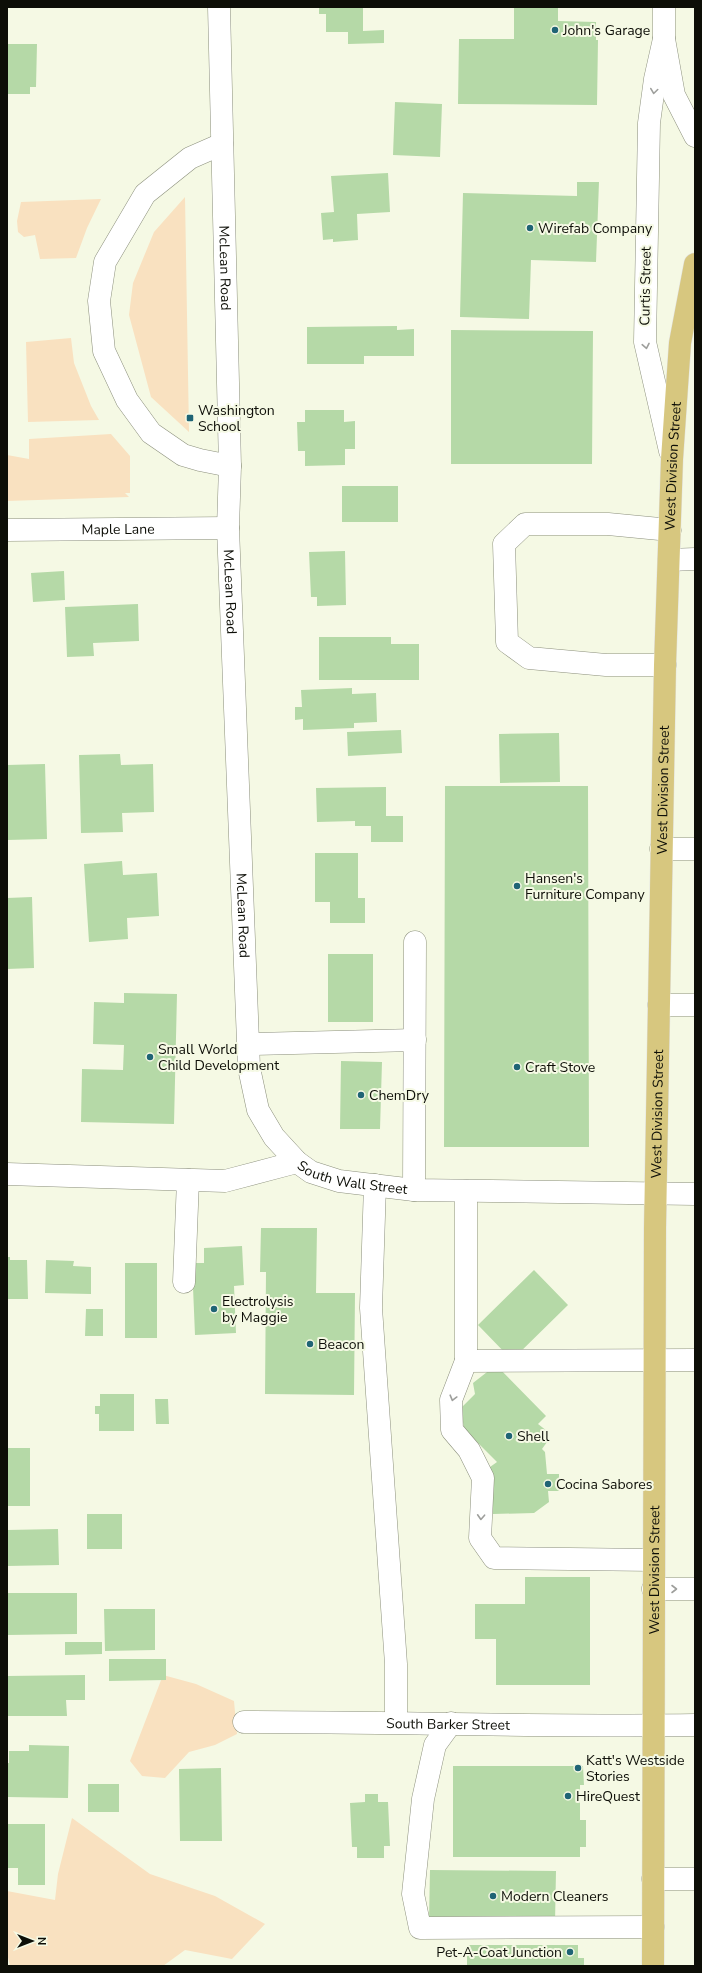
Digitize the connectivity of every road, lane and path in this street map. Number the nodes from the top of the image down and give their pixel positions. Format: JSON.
{"nodes":[{"id":1,"x":219,"y":7,"type":"edge"},
{"id":2,"x":664,"y":7,"type":"edge"},
{"id":3,"x":664,"y":39,"type":"junction"},
{"id":4,"x":695,"y":136,"type":"edge"},
{"id":5,"x":222,"y":144,"type":"junction"},
{"id":6,"x":695,"y":264,"type":"edge"},
{"id":7,"x":689,"y":322,"type":"edge"},
{"id":8,"x":672,"y":459,"type":"junction"},
{"id":9,"x":230,"y":466,"type":"junction"},
{"id":10,"x":228,"y":528,"type":"junction"},
{"id":11,"x":7,"y":530,"type":"edge"},
{"id":12,"x":670,"y":530,"type":"junction"},
{"id":13,"x":695,"y":559,"type":"edge"},
{"id":14,"x":669,"y":560,"type":"junction"},
{"id":15,"x":665,"y":665,"type":"junction"},
{"id":16,"x":661,"y":849,"type":"junction"},
{"id":17,"x":695,"y":849,"type":"edge"},
{"id":18,"x":416,"y":942,"type":"dead end"},
{"id":19,"x":659,"y":1005,"type":"junction"},
{"id":20,"x":695,"y":1005,"type":"edge"},
{"id":21,"x":415,"y":1040,"type":"junction"},
{"id":22,"x":249,"y":1044,"type":"junction"},
{"id":23,"x":297,"y":1162,"type":"junction"},
{"id":24,"x":7,"y":1174,"type":"edge"},
{"id":25,"x":188,"y":1180,"type":"junction"},
{"id":26,"x":374,"y":1185,"type":"junction"},
{"id":27,"x":414,"y":1190,"type":"junction"},
{"id":28,"x":466,"y":1191,"type":"junction"},
{"id":29,"x":656,"y":1194,"type":"junction"},
{"id":30,"x":695,"y":1194,"type":"edge"},
{"id":31,"x":184,"y":1282,"type":"dead end"},
{"id":32,"x":695,"y":1360,"type":"edge"},
{"id":33,"x":654,"y":1361,"type":"junction"},
{"id":34,"x":466,"y":1362,"type":"junction"},
{"id":35,"x":653,"y":1560,"type":"junction"},
{"id":36,"x":653,"y":1589,"type":"junction"},
{"id":37,"x":695,"y":1589,"type":"edge"},
{"id":38,"x":244,"y":1722,"type":"dead end"},
{"id":39,"x":396,"y":1722,"type":"junction"},
{"id":40,"x":451,"y":1723,"type":"junction"},
{"id":41,"x":695,"y":1725,"type":"edge"},
{"id":42,"x":652,"y":1726,"type":"junction"},
{"id":43,"x":653,"y":1879,"type":"junction"},
{"id":44,"x":695,"y":1879,"type":"edge"},
{"id":45,"x":653,"y":1927,"type":"junction"},
{"id":46,"x":653,"y":1966,"type":"edge"}],
"edges":[{"from":1,"to":5,"type":"street","name":"McLean Road"},
{"from":2,"to":3,"type":"street","name":"Curtis Street"},
{"from":3,"to":4,"type":"street","name":"Curtis Street"},
{"from":3,"to":8,"type":"street","name":"Curtis Street","one_way":true},
{"from":5,"to":9,"type":"street","name":"McLean Road"},
{"from":5,"to":9,"type":"street"},
{"from":6,"to":7,"type":"main road","name":"West Division Street"},
{"from":7,"to":8,"type":"main road","name":"West Division Street"},
{"from":8,"to":12,"type":"main road","name":"West Division Street"},
{"from":9,"to":10,"type":"street","name":"McLean Road"},
{"from":10,"to":11,"type":"street","name":"Maple Lane"},
{"from":10,"to":22,"type":"street","name":"McLean Road"},
{"from":12,"to":14,"type":"main road","name":"West Division Street"},
{"from":12,"to":15,"type":"street"},
{"from":13,"to":14,"type":"street"},
{"from":14,"to":15,"type":"main road","name":"West Division Street"},
{"from":15,"to":16,"type":"main road","name":"West Division Street"},
{"from":16,"to":17,"type":"street"},
{"from":16,"to":19,"type":"main road","name":"West Division Street"},
{"from":18,"to":21,"type":"street"},
{"from":19,"to":20,"type":"street"},
{"from":19,"to":29,"type":"main road","name":"West Division Street"},
{"from":21,"to":22,"type":"street"},
{"from":21,"to":27,"type":"street"},
{"from":22,"to":23,"type":"street","name":"McLean Road"},
{"from":23,"to":25,"type":"street","name":"South Wall Street"},
{"from":23,"to":26,"type":"street","name":"South Wall Street"},
{"from":24,"to":25,"type":"street","name":"South Wall Street"},
{"from":25,"to":31,"type":"street"},
{"from":26,"to":27,"type":"street","name":"South Wall Street"},
{"from":26,"to":39,"type":"street"},
{"from":27,"to":28,"type":"street","name":"South Wall Street"},
{"from":28,"to":29,"type":"street","name":"South Wall Street"},
{"from":28,"to":34,"type":"street"},
{"from":29,"to":30,"type":"street","name":"South Wall Street"},
{"from":29,"to":33,"type":"main road","name":"West Division Street"},
{"from":32,"to":33,"type":"street"},
{"from":33,"to":34,"type":"street"},
{"from":33,"to":35,"type":"main road","name":"West Division Street"},
{"from":34,"to":35,"type":"street","one_way":true},
{"from":35,"to":36,"type":"main road","name":"West Division Street"},
{"from":36,"to":37,"type":"street","one_way":true},
{"from":36,"to":42,"type":"main road","name":"West Division Street"},
{"from":38,"to":39,"type":"street","name":"South Barker Street"},
{"from":39,"to":40,"type":"street","name":"South Barker Street"},
{"from":40,"to":42,"type":"street","name":"South Barker Street"},
{"from":40,"to":45,"type":"street"},
{"from":41,"to":42,"type":"street","name":"South Barker Street"},
{"from":42,"to":43,"type":"main road","name":"West Division Street"},
{"from":43,"to":44,"type":"street"},
{"from":43,"to":45,"type":"main road","name":"West Division Street"},
{"from":45,"to":46,"type":"main road","name":"West Division Street"}]}
